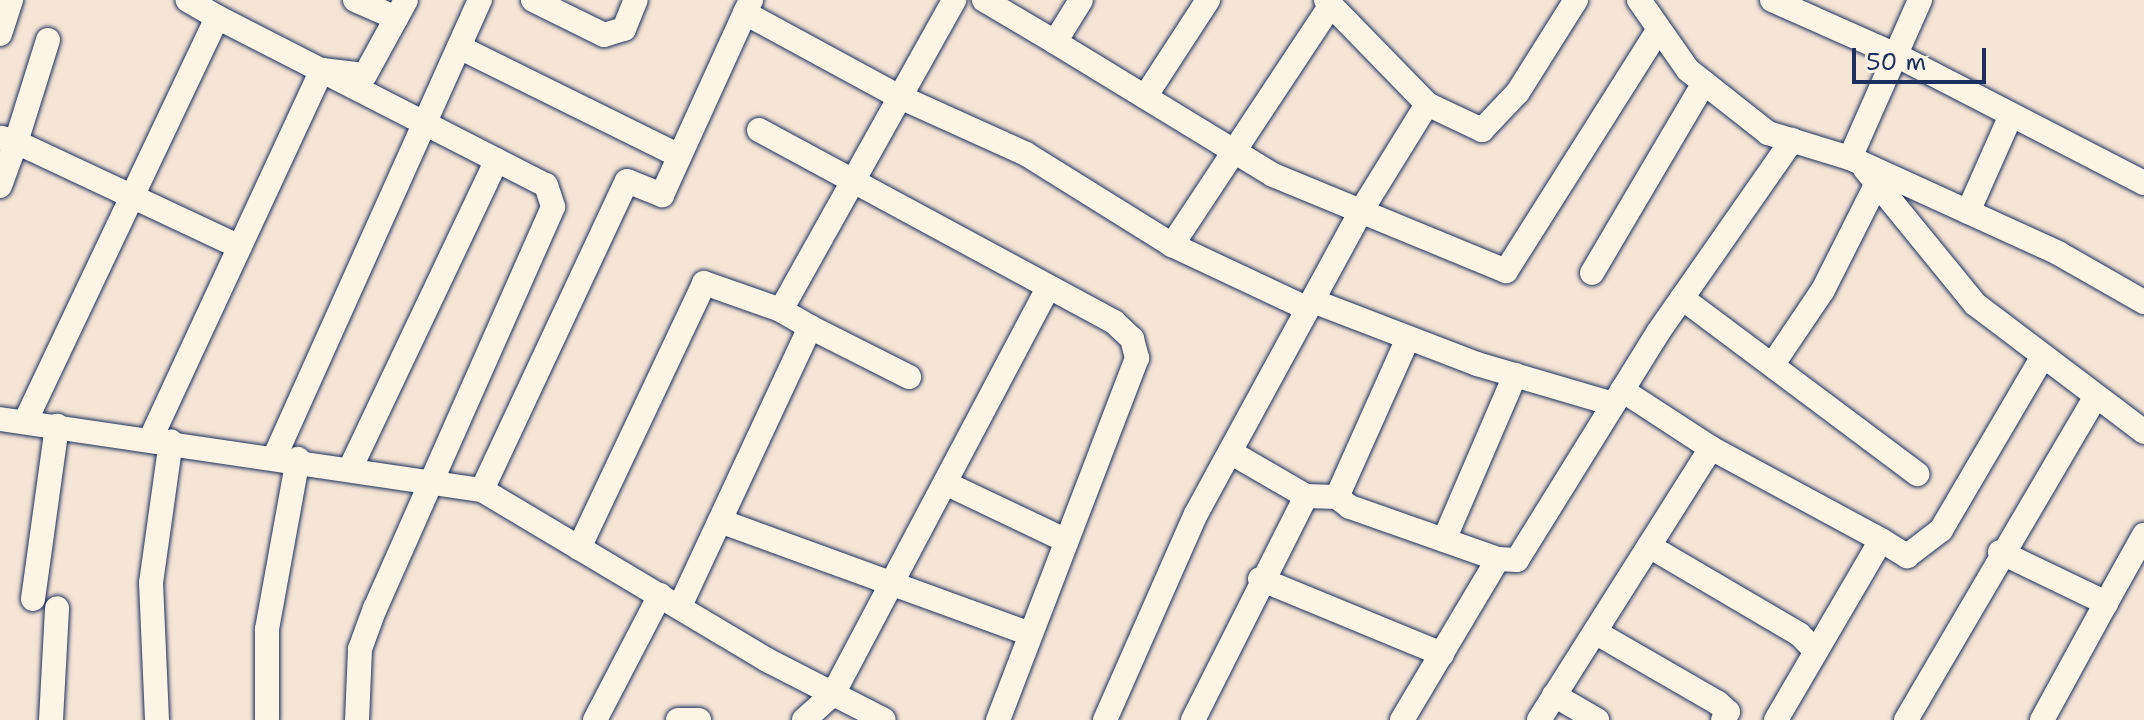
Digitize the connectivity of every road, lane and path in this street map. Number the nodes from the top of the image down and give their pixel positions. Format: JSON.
{"nodes":[{"id":1,"x":11,"y":0,"type":"edge"},
{"id":2,"x":187,"y":0,"type":"edge"},
{"id":3,"x":355,"y":0,"type":"edge"},
{"id":4,"x":480,"y":0,"type":"edge"},
{"id":5,"x":533,"y":0,"type":"edge"},
{"id":6,"x":636,"y":0,"type":"edge"},
{"id":7,"x":954,"y":0,"type":"edge"},
{"id":8,"x":984,"y":0,"type":"edge"},
{"id":9,"x":1081,"y":0,"type":"edge"},
{"id":10,"x":1208,"y":0,"type":"edge"},
{"id":11,"x":1576,"y":0,"type":"edge"},
{"id":12,"x":1639,"y":0,"type":"edge"},
{"id":13,"x":1772,"y":0,"type":"edge"},
{"id":14,"x":1920,"y":0,"type":"edge"},
{"id":15,"x":1328,"y":2,"type":"edge"},
{"id":16,"x":748,"y":6,"type":"edge"},
{"id":17,"x":565,"y":7,"type":"edge"},
{"id":18,"x":401,"y":9,"type":"edge"},
{"id":19,"x":217,"y":17,"type":"junction"},
{"id":20,"x":1659,"y":29,"type":"junction"},
{"id":21,"x":0,"y":34,"type":"edge"},
{"id":22,"x":48,"y":40,"type":"dead end"},
{"id":23,"x":1055,"y":42,"type":"junction"},
{"id":24,"x":459,"y":47,"type":"junction"},
{"id":25,"x":1896,"y":55,"type":"junction"},
{"id":26,"x":322,"y":70,"type":"junction"},
{"id":27,"x":1704,"y":83,"type":"junction"},
{"id":28,"x":900,"y":97,"type":"junction"},
{"id":29,"x":1145,"y":97,"type":"junction"},
{"id":30,"x":1427,"y":104,"type":"junction"},
{"id":31,"x":2011,"y":115,"type":"junction"},
{"id":32,"x":426,"y":121,"type":"junction"},
{"id":33,"x":759,"y":130,"type":"dead end"},
{"id":34,"x":8,"y":139,"type":"edge"},
{"id":35,"x":1792,"y":140,"type":"junction"},
{"id":36,"x":1234,"y":151,"type":"junction"},
{"id":37,"x":680,"y":156,"type":"junction"},
{"id":38,"x":497,"y":160,"type":"junction"},
{"id":39,"x":1856,"y":161,"type":"junction"},
{"id":40,"x":1877,"y":183,"type":"junction"},
{"id":41,"x":2144,"y":183,"type":"edge"},
{"id":42,"x":851,"y":184,"type":"junction"},
{"id":43,"x":0,"y":186,"type":"edge"},
{"id":44,"x":129,"y":195,"type":"junction"},
{"id":45,"x":1361,"y":211,"type":"junction"},
{"id":46,"x":1968,"y":212,"type":"junction"},
{"id":47,"x":1172,"y":245,"type":"junction"},
{"id":48,"x":240,"y":247,"type":"junction"},
{"id":49,"x":1592,"y":273,"type":"dead end"},
{"id":50,"x":1048,"y":288,"type":"junction"},
{"id":51,"x":1682,"y":298,"type":"junction"},
{"id":52,"x":2144,"y":302,"type":"edge"},
{"id":53,"x":1310,"y":305,"type":"junction"},
{"id":54,"x":781,"y":310,"type":"junction"},
{"id":55,"x":810,"y":327,"type":"junction"},
{"id":56,"x":1408,"y":338,"type":"junction"},
{"id":57,"x":2042,"y":358,"type":"junction"},
{"id":58,"x":1773,"y":364,"type":"junction"},
{"id":59,"x":1515,"y":375,"type":"junction"},
{"id":60,"x":909,"y":377,"type":"dead end"},
{"id":61,"x":1617,"y":397,"type":"junction"},
{"id":62,"x":2094,"y":399,"type":"junction"},
{"id":63,"x":0,"y":419,"type":"edge"},
{"id":64,"x":25,"y":422,"type":"junction"},
{"id":65,"x":57,"y":426,"type":"junction"},
{"id":66,"x":2144,"y":432,"type":"edge"},
{"id":67,"x":161,"y":439,"type":"junction"},
{"id":68,"x":1711,"y":448,"type":"junction"},
{"id":69,"x":1230,"y":452,"type":"junction"},
{"id":70,"x":286,"y":458,"type":"junction"},
{"id":71,"x":350,"y":469,"type":"junction"},
{"id":72,"x":1917,"y":474,"type":"dead end"},
{"id":73,"x":427,"y":483,"type":"junction"},
{"id":74,"x":945,"y":483,"type":"junction"},
{"id":75,"x":482,"y":490,"type":"junction"},
{"id":76,"x":1306,"y":496,"type":"junction"},
{"id":77,"x":1337,"y":497,"type":"junction"},
{"id":78,"x":720,"y":521,"type":"junction"},
{"id":79,"x":2144,"y":535,"type":"edge"},
{"id":80,"x":1065,"y":540,"type":"junction"},
{"id":81,"x":1444,"y":540,"type":"junction"},
{"id":82,"x":1881,"y":540,"type":"junction"},
{"id":83,"x":1649,"y":546,"type":"junction"},
{"id":84,"x":579,"y":548,"type":"junction"},
{"id":85,"x":2000,"y":552,"type":"junction"},
{"id":86,"x":1498,"y":559,"type":"junction"},
{"id":87,"x":1260,"y":579,"type":"junction"},
{"id":88,"x":889,"y":588,"type":"junction"},
{"id":89,"x":33,"y":599,"type":"dead end"},
{"id":90,"x":670,"y":600,"type":"junction"},
{"id":91,"x":2106,"y":603,"type":"junction"},
{"id":92,"x":57,"y":608,"type":"dead end"},
{"id":93,"x":1595,"y":632,"type":"junction"},
{"id":94,"x":1027,"y":633,"type":"junction"},
{"id":95,"x":1816,"y":651,"type":"junction"},
{"id":96,"x":1442,"y":654,"type":"junction"},
{"id":97,"x":833,"y":694,"type":"junction"},
{"id":98,"x":1554,"y":695,"type":"junction"},
{"id":99,"x":51,"y":720,"type":"edge"},
{"id":100,"x":157,"y":720,"type":"edge"},
{"id":101,"x":267,"y":720,"type":"edge"},
{"id":102,"x":357,"y":720,"type":"edge"},
{"id":103,"x":595,"y":720,"type":"edge"},
{"id":104,"x":678,"y":720,"type":"edge"},
{"id":105,"x":699,"y":720,"type":"edge"},
{"id":106,"x":804,"y":720,"type":"edge"},
{"id":107,"x":884,"y":720,"type":"edge"},
{"id":108,"x":998,"y":720,"type":"edge"},
{"id":109,"x":1105,"y":720,"type":"edge"},
{"id":110,"x":1193,"y":720,"type":"edge"},
{"id":111,"x":1402,"y":720,"type":"edge"},
{"id":112,"x":1539,"y":720,"type":"edge"},
{"id":113,"x":1597,"y":720,"type":"edge"},
{"id":114,"x":1723,"y":720,"type":"edge"},
{"id":115,"x":1776,"y":720,"type":"edge"},
{"id":116,"x":1906,"y":720,"type":"edge"},
{"id":117,"x":2042,"y":720,"type":"edge"}],
"edges":[{"from":1,"to":21,"type":"street"},
{"from":2,"to":19,"type":"street"},
{"from":3,"to":18,"type":"street"},
{"from":4,"to":24,"type":"street"},
{"from":5,"to":17,"type":"street"},
{"from":6,"to":17,"type":"street"},
{"from":7,"to":28,"type":"street"},
{"from":8,"to":23,"type":"street"},
{"from":9,"to":23,"type":"street"},
{"from":10,"to":29,"type":"street"},
{"from":11,"to":30,"type":"street"},
{"from":12,"to":20,"type":"street"},
{"from":13,"to":25,"type":"street"},
{"from":14,"to":25,"type":"street"},
{"from":15,"to":30,"type":"street"},
{"from":15,"to":36,"type":"street"},
{"from":16,"to":28,"type":"street"},
{"from":16,"to":37,"type":"street"},
{"from":18,"to":26,"type":"street"},
{"from":19,"to":26,"type":"street"},
{"from":19,"to":44,"type":"street"},
{"from":20,"to":27,"type":"street"},
{"from":20,"to":45,"type":"street"},
{"from":22,"to":34,"type":"street"},
{"from":23,"to":29,"type":"street"},
{"from":24,"to":32,"type":"street"},
{"from":24,"to":37,"type":"street"},
{"from":25,"to":31,"type":"street"},
{"from":25,"to":39,"type":"street"},
{"from":26,"to":32,"type":"street"},
{"from":26,"to":48,"type":"street"},
{"from":27,"to":35,"type":"street"},
{"from":27,"to":49,"type":"street"},
{"from":28,"to":42,"type":"street"},
{"from":28,"to":47,"type":"street"},
{"from":29,"to":36,"type":"street"},
{"from":30,"to":45,"type":"street"},
{"from":31,"to":41,"type":"street"},
{"from":31,"to":46,"type":"street"},
{"from":32,"to":38,"type":"street"},
{"from":32,"to":70,"type":"street"},
{"from":33,"to":42,"type":"street"},
{"from":34,"to":43,"type":"street"},
{"from":34,"to":44,"type":"street"},
{"from":35,"to":39,"type":"street"},
{"from":35,"to":51,"type":"street"},
{"from":36,"to":45,"type":"street"},
{"from":36,"to":47,"type":"street"},
{"from":37,"to":75,"type":"street"},
{"from":38,"to":71,"type":"street"},
{"from":38,"to":73,"type":"street"},
{"from":39,"to":40,"type":"street"},
{"from":39,"to":46,"type":"street"},
{"from":40,"to":57,"type":"street"},
{"from":40,"to":58,"type":"street"},
{"from":42,"to":50,"type":"street"},
{"from":42,"to":54,"type":"street"},
{"from":44,"to":48,"type":"street"},
{"from":44,"to":64,"type":"street"},
{"from":45,"to":53,"type":"street"},
{"from":46,"to":52,"type":"street"},
{"from":47,"to":53,"type":"street"},
{"from":48,"to":67,"type":"street"},
{"from":50,"to":74,"type":"street"},
{"from":50,"to":80,"type":"street"},
{"from":51,"to":58,"type":"street"},
{"from":51,"to":61,"type":"street"},
{"from":53,"to":56,"type":"street"},
{"from":53,"to":69,"type":"street"},
{"from":54,"to":55,"type":"street"},
{"from":54,"to":84,"type":"street"},
{"from":55,"to":60,"type":"street"},
{"from":55,"to":78,"type":"street"},
{"from":56,"to":59,"type":"street"},
{"from":56,"to":77,"type":"street"},
{"from":57,"to":62,"type":"street"},
{"from":57,"to":82,"type":"street"},
{"from":58,"to":72,"type":"street"},
{"from":59,"to":61,"type":"street"},
{"from":59,"to":81,"type":"street"},
{"from":61,"to":68,"type":"street"},
{"from":61,"to":86,"type":"street"},
{"from":62,"to":66,"type":"street"},
{"from":62,"to":85,"type":"street"},
{"from":63,"to":64,"type":"street"},
{"from":64,"to":65,"type":"street"},
{"from":65,"to":67,"type":"street"},
{"from":65,"to":89,"type":"street"},
{"from":67,"to":70,"type":"street"},
{"from":67,"to":100,"type":"street"},
{"from":68,"to":82,"type":"street"},
{"from":68,"to":83,"type":"street"},
{"from":69,"to":76,"type":"street"},
{"from":69,"to":109,"type":"street"},
{"from":70,"to":71,"type":"street"},
{"from":70,"to":101,"type":"street"},
{"from":71,"to":73,"type":"street"},
{"from":73,"to":75,"type":"street"},
{"from":73,"to":102,"type":"street"},
{"from":74,"to":80,"type":"street"},
{"from":74,"to":88,"type":"street"},
{"from":75,"to":84,"type":"street"},
{"from":76,"to":77,"type":"street"},
{"from":76,"to":87,"type":"street"},
{"from":77,"to":81,"type":"street"},
{"from":78,"to":88,"type":"street"},
{"from":78,"to":90,"type":"street"},
{"from":79,"to":91,"type":"street"},
{"from":80,"to":94,"type":"street"},
{"from":81,"to":86,"type":"street"},
{"from":82,"to":95,"type":"street"},
{"from":83,"to":93,"type":"street"},
{"from":83,"to":95,"type":"street"},
{"from":84,"to":90,"type":"street"},
{"from":85,"to":91,"type":"street"},
{"from":85,"to":116,"type":"street"},
{"from":86,"to":96,"type":"street"},
{"from":87,"to":96,"type":"street"},
{"from":87,"to":110,"type":"street"},
{"from":88,"to":94,"type":"street"},
{"from":88,"to":97,"type":"street"},
{"from":90,"to":97,"type":"street"},
{"from":90,"to":103,"type":"street"},
{"from":91,"to":117,"type":"street"},
{"from":92,"to":99,"type":"street"},
{"from":93,"to":98,"type":"street"},
{"from":93,"to":114,"type":"street"},
{"from":94,"to":108,"type":"street"},
{"from":95,"to":115,"type":"street"},
{"from":96,"to":111,"type":"street"},
{"from":97,"to":106,"type":"street"},
{"from":97,"to":107,"type":"street"},
{"from":98,"to":112,"type":"street"},
{"from":98,"to":113,"type":"street"},
{"from":104,"to":105,"type":"street"}]}
